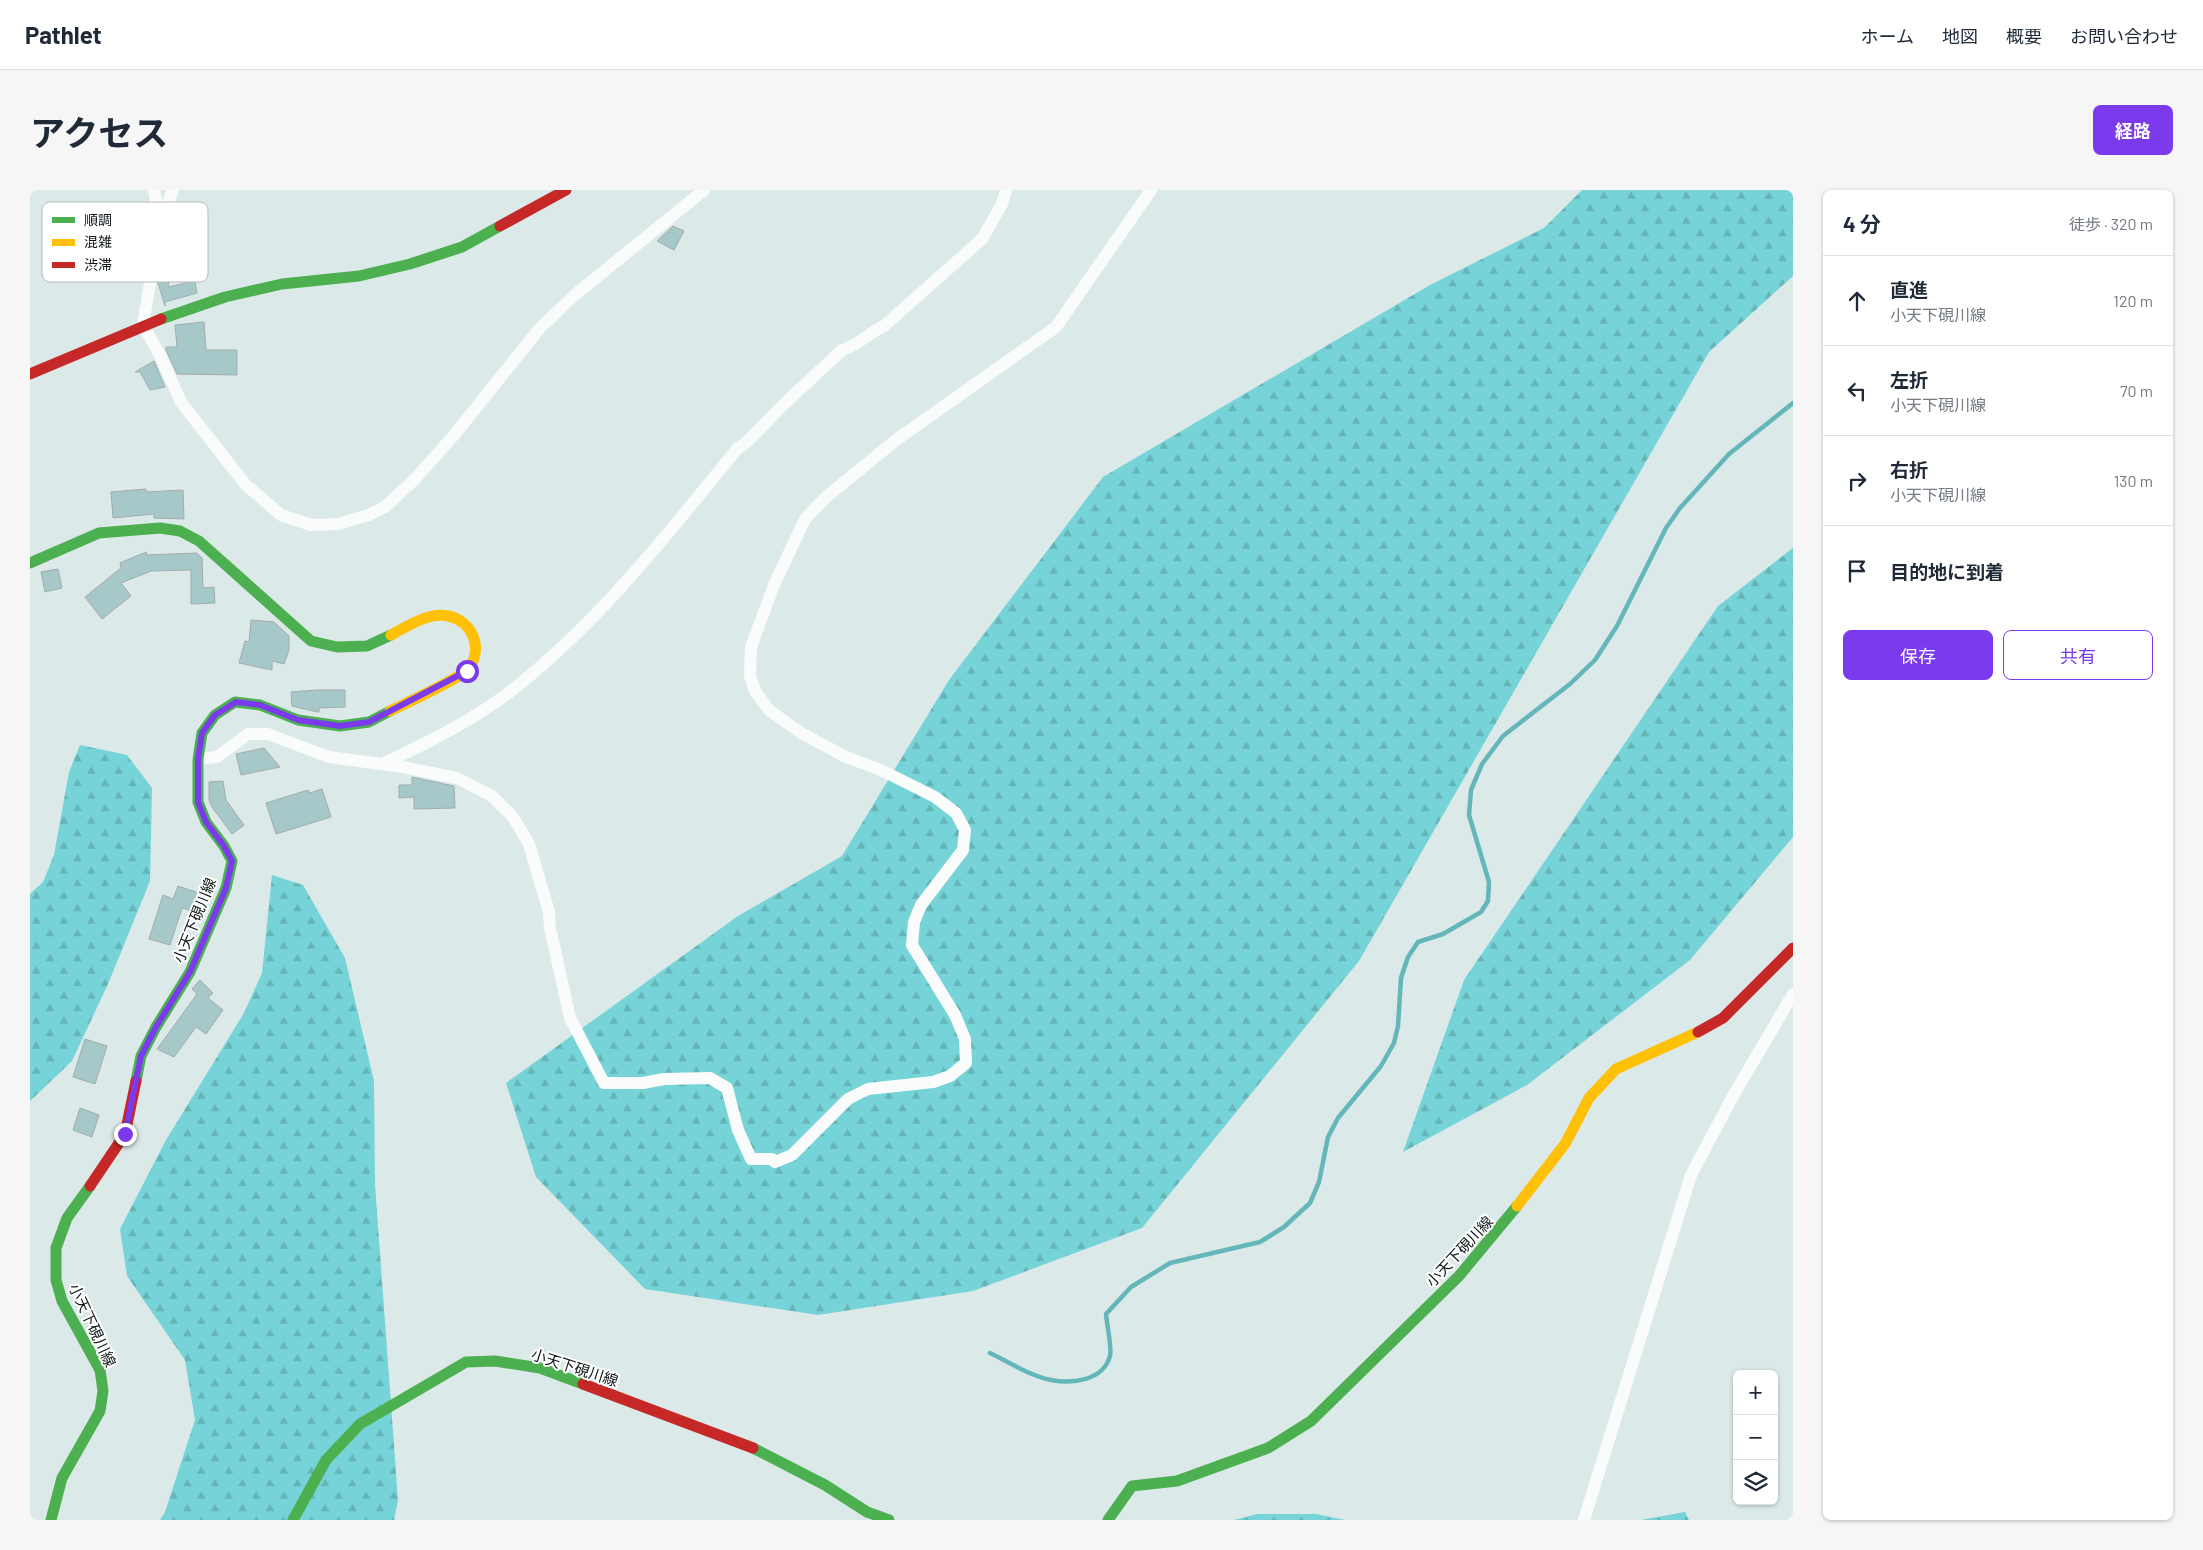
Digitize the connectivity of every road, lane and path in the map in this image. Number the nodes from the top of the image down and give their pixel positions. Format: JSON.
{"nodes":[{"id":1,"x":173,"y":190,"type":"edge"},
{"id":2,"x":566,"y":190,"type":"edge"},
{"id":3,"x":704,"y":190,"type":"edge"},
{"id":4,"x":1006,"y":190,"type":"edge"},
{"id":5,"x":1151,"y":190,"type":"edge"},
{"id":6,"x":168,"y":202,"type":"edge"},
{"id":7,"x":150,"y":282,"type":"edge"},
{"id":8,"x":143,"y":325,"type":"junction"},
{"id":9,"x":30,"y":374,"type":"edge"},
{"id":10,"x":30,"y":563,"type":"edge"},
{"id":11,"x":198,"y":759,"type":"junction"},
{"id":12,"x":382,"y":764,"type":"junction"},
{"id":13,"x":1793,"y":948,"type":"edge"},
{"id":14,"x":1793,"y":994,"type":"edge"},
{"id":15,"x":50,"y":1520,"type":"edge"},
{"id":16,"x":293,"y":1520,"type":"edge"},
{"id":17,"x":888,"y":1520,"type":"edge"},
{"id":18,"x":1108,"y":1520,"type":"edge"},
{"id":19,"x":1584,"y":1520,"type":"edge"}],
"edges":[{"from":1,"to":6,"type":"street"},
{"from":2,"to":8,"type":"main road"},
{"from":3,"to":8,"type":"street"},
{"from":4,"to":12,"type":"street"},
{"from":5,"to":12,"type":"street"},
{"from":7,"to":8,"type":"street"},
{"from":8,"to":9,"type":"main road"},
{"from":10,"to":11,"type":"main road","name":"小天下硯川線"},
{"from":11,"to":12,"type":"street"},
{"from":11,"to":15,"type":"main road","name":"小天下硯川線"},
{"from":13,"to":18,"type":"main road","name":"小天下硯川線"},
{"from":14,"to":19,"type":"street"},
{"from":16,"to":17,"type":"main road","name":"小天下硯川線"}]}
